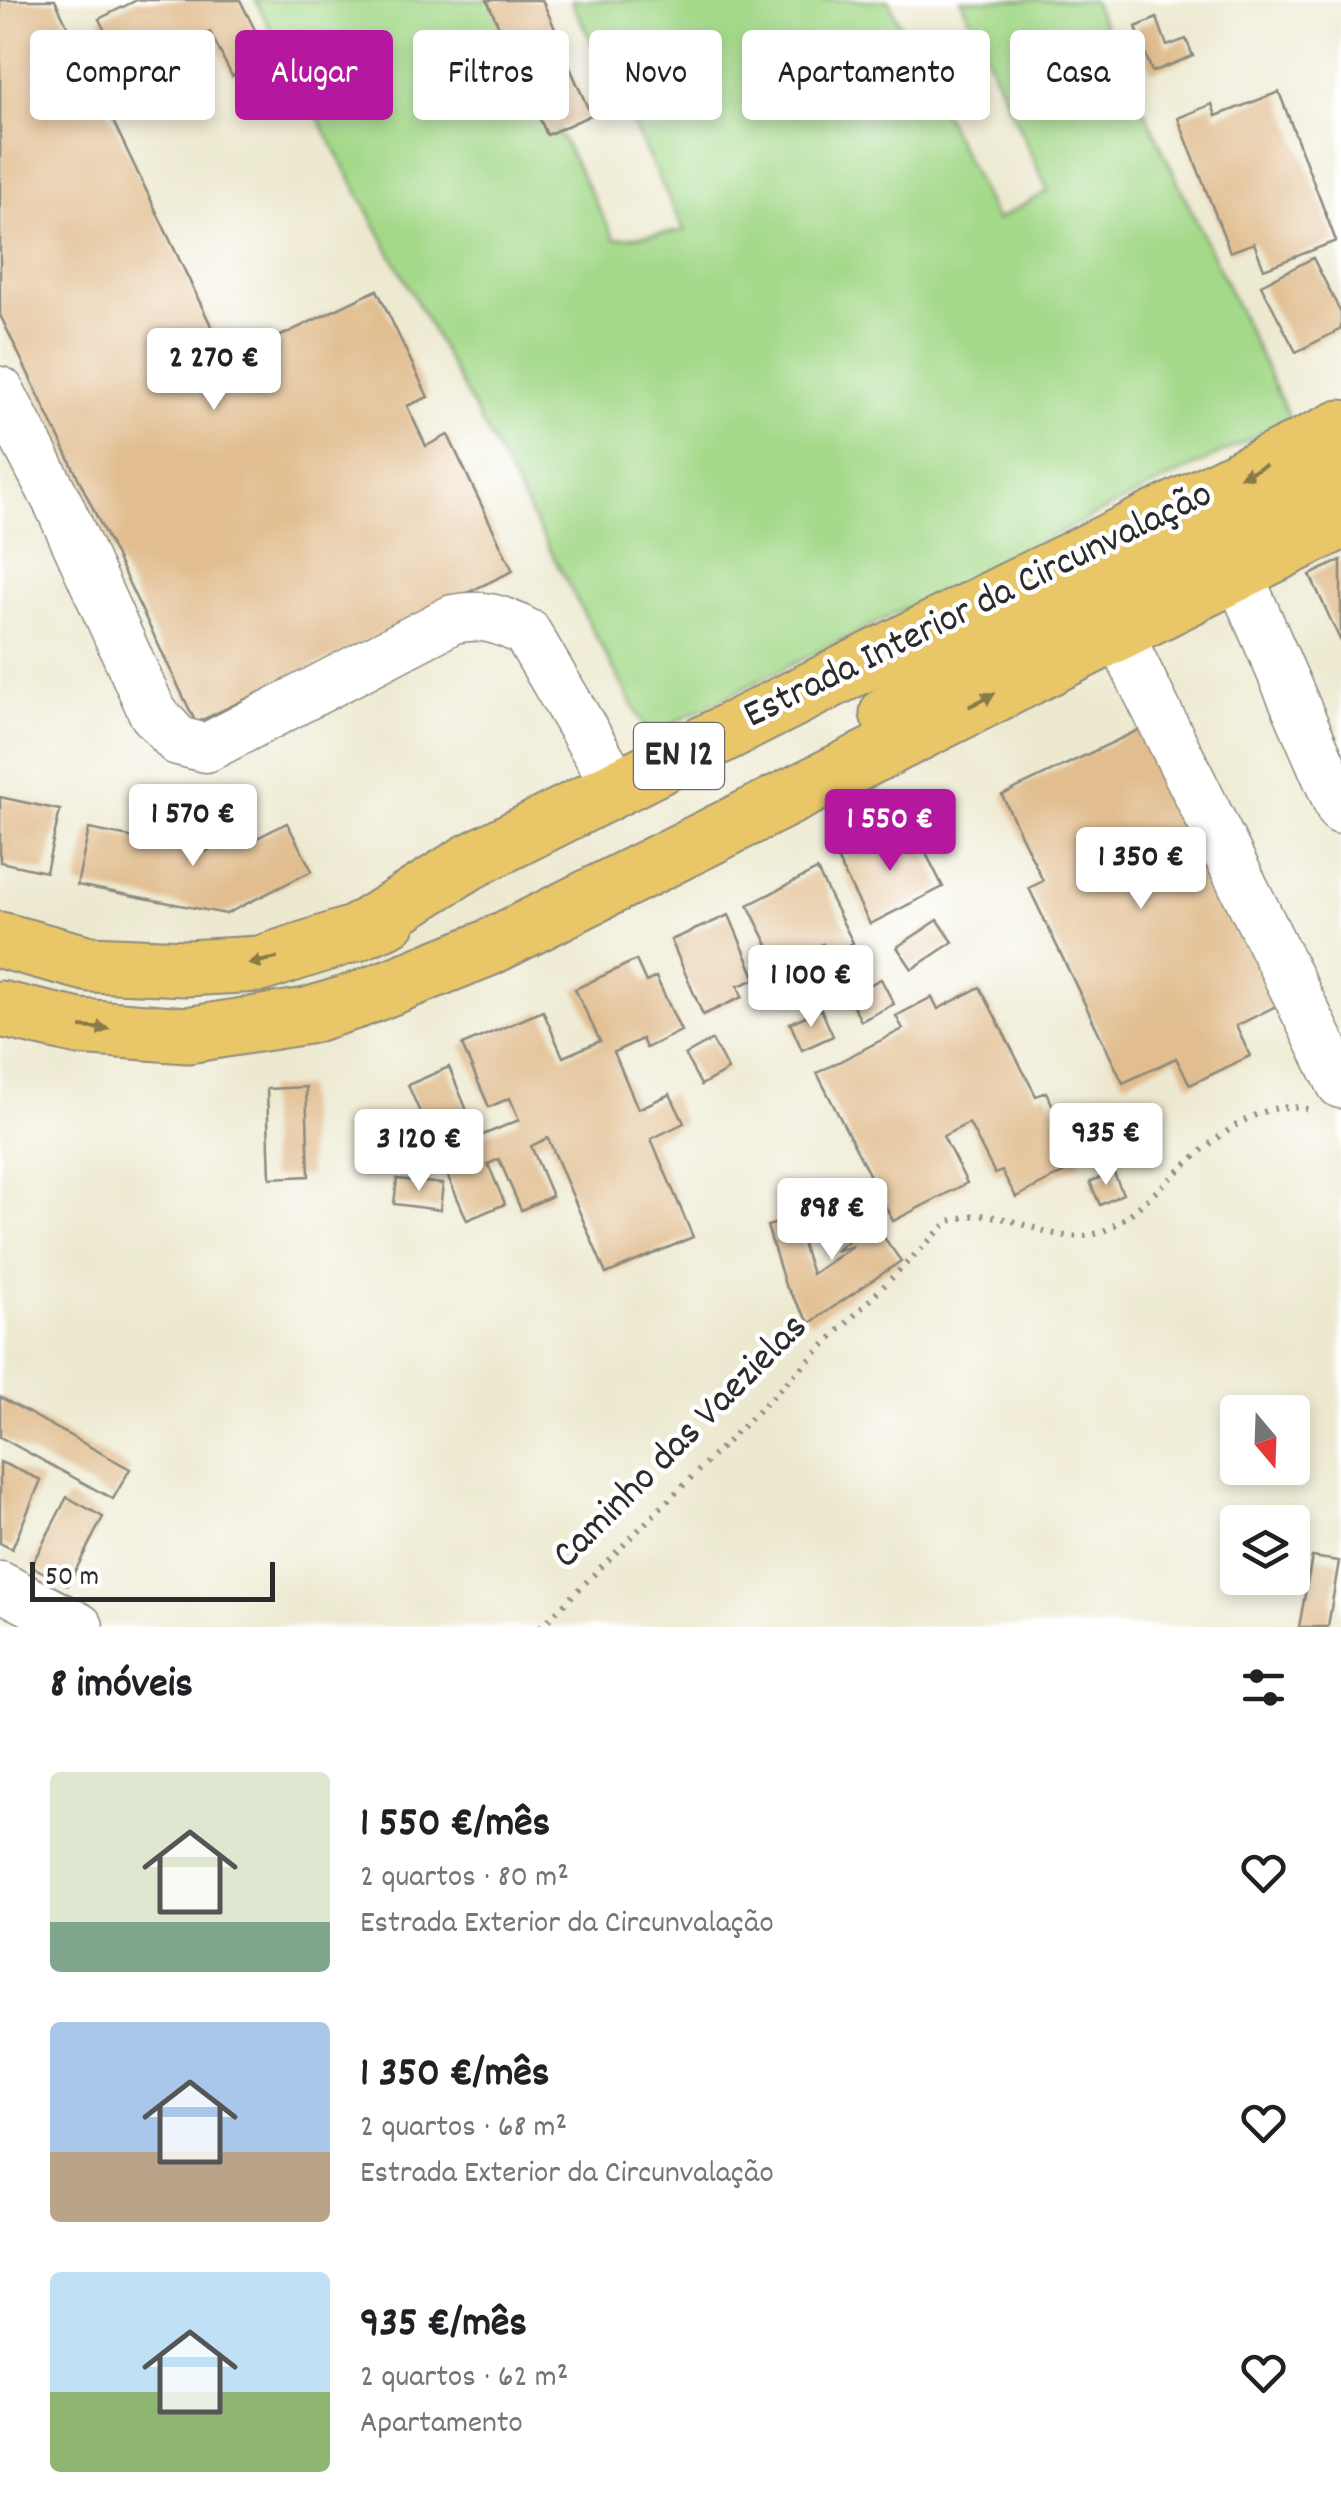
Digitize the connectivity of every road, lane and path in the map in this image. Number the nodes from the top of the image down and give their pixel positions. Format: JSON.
{"nodes":[{"id":1,"x":0,"y":390,"type":"edge"},
{"id":2,"x":1341,"y":428,"type":"edge"},
{"id":3,"x":1341,"y":477,"type":"edge"},
{"id":4,"x":1341,"y":521,"type":"edge"},
{"id":5,"x":1238,"y":573,"type":"junction"},
{"id":6,"x":1118,"y":632,"type":"junction"},
{"id":7,"x":967,"y":663,"type":"junction"},
{"id":8,"x":617,"y":787,"type":"junction"},
{"id":9,"x":1341,"y":810,"type":"edge"},
{"id":10,"x":356,"y":933,"type":"junction"},
{"id":11,"x":0,"y":940,"type":"edge"},
{"id":12,"x":358,"y":1000,"type":"junction"},
{"id":13,"x":0,"y":1009,"type":"edge"},
{"id":14,"x":1334,"y":1100,"type":"edge"},
{"id":15,"x":0,"y":1586,"type":"edge"},
{"id":16,"x":79,"y":1627,"type":"edge"},
{"id":17,"x":541,"y":1627,"type":"edge"}],
"edges":[{"from":1,"to":8,"type":"street"},
{"from":2,"to":8,"type":"main road","name":"Estrada Interior da Circunvalação","number":"EN 12","one_way":true},
{"from":3,"to":7,"type":"main road","number":"EN 12"},
{"from":4,"to":5,"type":"main road","number":"EN 12"},
{"from":5,"to":6,"type":"main road","number":"EN 12"},
{"from":5,"to":9,"type":"street"},
{"from":12,"to":6,"type":"main road","number":"EN 12","one_way":true},
{"from":6,"to":14,"type":"street"},
{"from":7,"to":10,"type":"main road","name":"Estrada Interior da Circunvalação","number":"EN 12"},
{"from":7,"to":12,"type":"main road","number":"EN 12"},
{"from":8,"to":10,"type":"main road","name":"Estrada Interior da Circunvalação","number":"EN 12"},
{"from":10,"to":11,"type":"main road","name":"Estrada Interior da Circunvalação","number":"EN 12","one_way":true},
{"from":13,"to":12,"type":"main road","number":"EN 12","one_way":true},
{"from":14,"to":17,"type":"path","name":"Caminho das Vaezielas"},
{"from":15,"to":16,"type":"street"}]}
